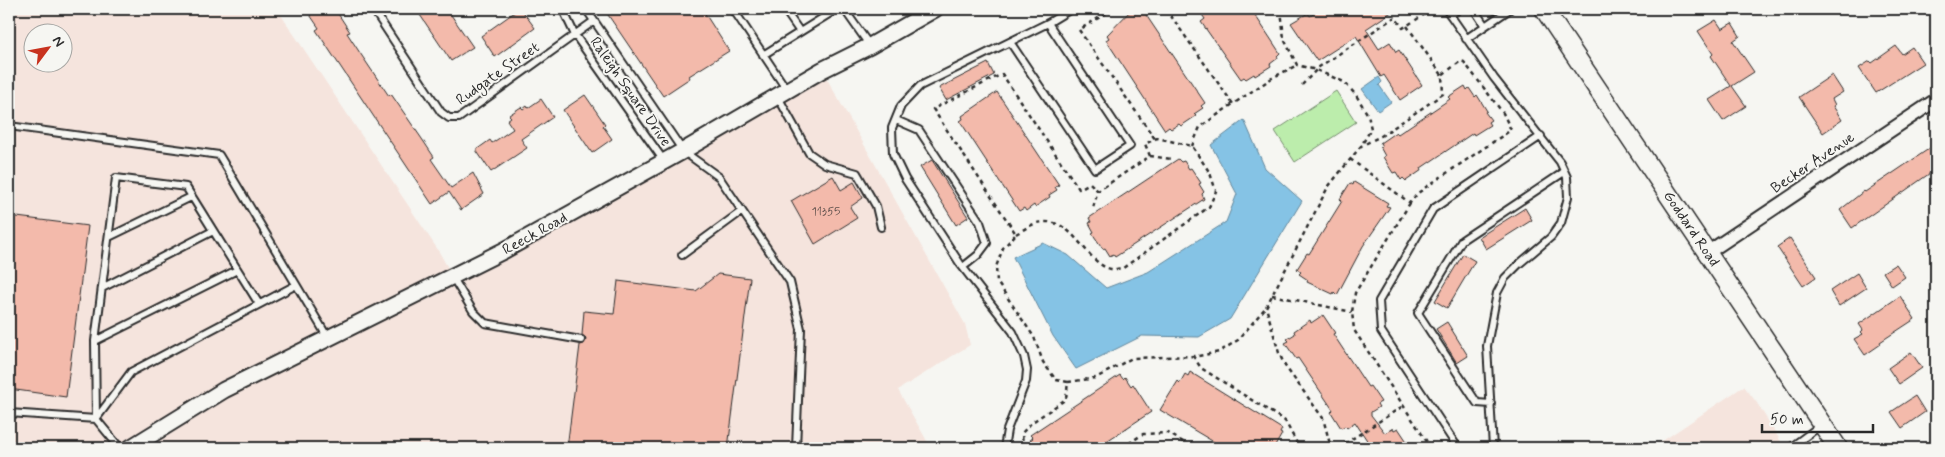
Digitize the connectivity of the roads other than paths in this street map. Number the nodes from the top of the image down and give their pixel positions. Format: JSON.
{"nodes":[{"id":1,"x":373,"y":9,"type":"edge"},
{"id":2,"x":565,"y":9,"type":"edge"},
{"id":3,"x":586,"y":9,"type":"edge"},
{"id":4,"x":733,"y":9,"type":"edge"},
{"id":5,"x":784,"y":9,"type":"edge"},
{"id":6,"x":837,"y":9,"type":"edge"},
{"id":7,"x":844,"y":9,"type":"edge"},
{"id":8,"x":935,"y":9,"type":"edge"},
{"id":9,"x":1071,"y":9,"type":"edge"},
{"id":10,"x":1459,"y":9,"type":"edge"},
{"id":11,"x":1474,"y":9,"type":"edge"},
{"id":12,"x":1510,"y":9,"type":"edge"},
{"id":13,"x":1544,"y":9,"type":"edge"},
{"id":14,"x":1448,"y":12,"type":"edge"},
{"id":15,"x":594,"y":21,"type":"junction"},
{"id":16,"x":1048,"y":23,"type":"junction"},
{"id":17,"x":1485,"y":26,"type":"junction"},
{"id":18,"x":800,"y":32,"type":"junction"},
{"id":19,"x":575,"y":35,"type":"junction"},
{"id":20,"x":1466,"y":39,"type":"junction"},
{"id":21,"x":1010,"y":42,"type":"junction"},
{"id":22,"x":870,"y":46,"type":"junction"},
{"id":23,"x":764,"y":55,"type":"junction"},
{"id":24,"x":782,"y":93,"type":"junction"},
{"id":25,"x":1936,"y":100,"type":"edge"},
{"id":26,"x":896,"y":120,"type":"junction"},
{"id":27,"x":9,"y":126,"type":"edge"},
{"id":28,"x":1541,"y":136,"type":"junction"},
{"id":29,"x":683,"y":151,"type":"junction"},
{"id":30,"x":664,"y":161,"type":"junction"},
{"id":31,"x":1564,"y":172,"type":"junction"},
{"id":32,"x":192,"y":197,"type":"junction"},
{"id":33,"x":742,"y":211,"type":"junction"},
{"id":34,"x":881,"y":227,"type":"dead end"},
{"id":35,"x":213,"y":231,"type":"junction"},
{"id":36,"x":108,"y":237,"type":"junction"},
{"id":37,"x":1707,"y":253,"type":"junction"},
{"id":38,"x":682,"y":255,"type":"dead end"},
{"id":39,"x":963,"y":267,"type":"junction"},
{"id":40,"x":237,"y":270,"type":"junction"},
{"id":41,"x":453,"y":278,"type":"junction"},
{"id":42,"x":296,"y":285,"type":"junction"},
{"id":43,"x":102,"y":288,"type":"junction"},
{"id":44,"x":258,"y":304,"type":"junction"},
{"id":45,"x":328,"y":338,"type":"junction"},
{"id":46,"x":581,"y":340,"type":"dead end"},
{"id":47,"x":95,"y":341,"type":"junction"},
{"id":48,"x":1491,"y":404,"type":"junction"},
{"id":49,"x":9,"y":413,"type":"edge"},
{"id":50,"x":96,"y":419,"type":"junction"},
{"id":51,"x":1822,"y":425,"type":"junction"},
{"id":52,"x":120,"y":448,"type":"edge"},
{"id":53,"x":130,"y":448,"type":"edge"},
{"id":54,"x":796,"y":448,"type":"edge"},
{"id":55,"x":1004,"y":448,"type":"edge"},
{"id":56,"x":1458,"y":448,"type":"edge"},
{"id":57,"x":1493,"y":448,"type":"edge"},
{"id":58,"x":1790,"y":448,"type":"edge"},
{"id":59,"x":1838,"y":448,"type":"edge"}],
"edges":[{"from":1,"to":19,"type":"lane","name":"Rudgate Street"},
{"from":2,"to":19,"type":"lane","name":"Raleigh Square Drive"},
{"from":3,"to":15,"type":"lane","name":"Raleigh Square Drive"},
{"from":4,"to":23,"type":"lane"},
{"from":5,"to":18,"type":"lane"},
{"from":6,"to":18,"type":"lane"},
{"from":7,"to":22,"type":"lane"},
{"from":8,"to":22,"type":"street","name":"Reeck Road"},
{"from":9,"to":16,"type":"lane"},
{"from":10,"to":14,"type":"lane"},
{"from":11,"to":17,"type":"lane"},
{"from":12,"to":17,"type":"lane"},
{"from":13,"to":37,"type":"main road","name":"Goddard Road"},
{"from":14,"to":20,"type":"lane"},
{"from":15,"to":19,"type":"lane","name":"Rudgate Street"},
{"from":15,"to":29,"type":"lane","name":"Raleigh Square Drive"},
{"from":16,"to":21,"type":"lane"},
{"from":16,"to":21,"type":"lane"},
{"from":17,"to":20,"type":"lane"},
{"from":18,"to":23,"type":"lane"},
{"from":19,"to":30,"type":"lane","name":"Raleigh Square Drive"},
{"from":20,"to":28,"type":"lane"},
{"from":21,"to":26,"type":"lane"},
{"from":22,"to":24,"type":"street","name":"Reeck Road"},
{"from":23,"to":24,"type":"lane"},
{"from":24,"to":29,"type":"street","name":"Reeck Road"},
{"from":24,"to":34,"type":"lane"},
{"from":25,"to":37,"type":"street","name":"Becker Avenue"},
{"from":26,"to":39,"type":"lane"},
{"from":26,"to":39,"type":"lane"},
{"from":27,"to":42,"type":"lane"},
{"from":28,"to":31,"type":"lane"},
{"from":28,"to":56,"type":"lane"},
{"from":29,"to":30,"type":"street","name":"Reeck Road"},
{"from":29,"to":33,"type":"lane","name":"Raleigh Square Drive"},
{"from":30,"to":41,"type":"street","name":"Reeck Road"},
{"from":31,"to":48,"type":"lane"},
{"from":31,"to":48,"type":"lane"},
{"from":32,"to":35,"type":"lane"},
{"from":32,"to":36,"type":"lane"},
{"from":32,"to":36,"type":"lane"},
{"from":33,"to":38,"type":"lane"},
{"from":33,"to":54,"type":"lane","name":"Raleigh Square Drive"},
{"from":35,"to":40,"type":"lane"},
{"from":35,"to":43,"type":"lane"},
{"from":36,"to":43,"type":"lane"},
{"from":37,"to":51,"type":"main road","name":"Goddard Road"},
{"from":39,"to":55,"type":"lane"},
{"from":40,"to":44,"type":"lane"},
{"from":40,"to":47,"type":"lane"},
{"from":41,"to":45,"type":"street","name":"Reeck Road"},
{"from":41,"to":46,"type":"lane"},
{"from":42,"to":44,"type":"lane"},
{"from":42,"to":45,"type":"lane"},
{"from":43,"to":47,"type":"lane"},
{"from":44,"to":50,"type":"lane"},
{"from":45,"to":53,"type":"street","name":"Reeck Road"},
{"from":47,"to":50,"type":"lane"},
{"from":48,"to":57,"type":"lane"},
{"from":49,"to":50,"type":"lane"},
{"from":50,"to":52,"type":"lane"},
{"from":51,"to":58,"type":"lane"},
{"from":51,"to":59,"type":"main road","name":"Goddard Road"}]}
